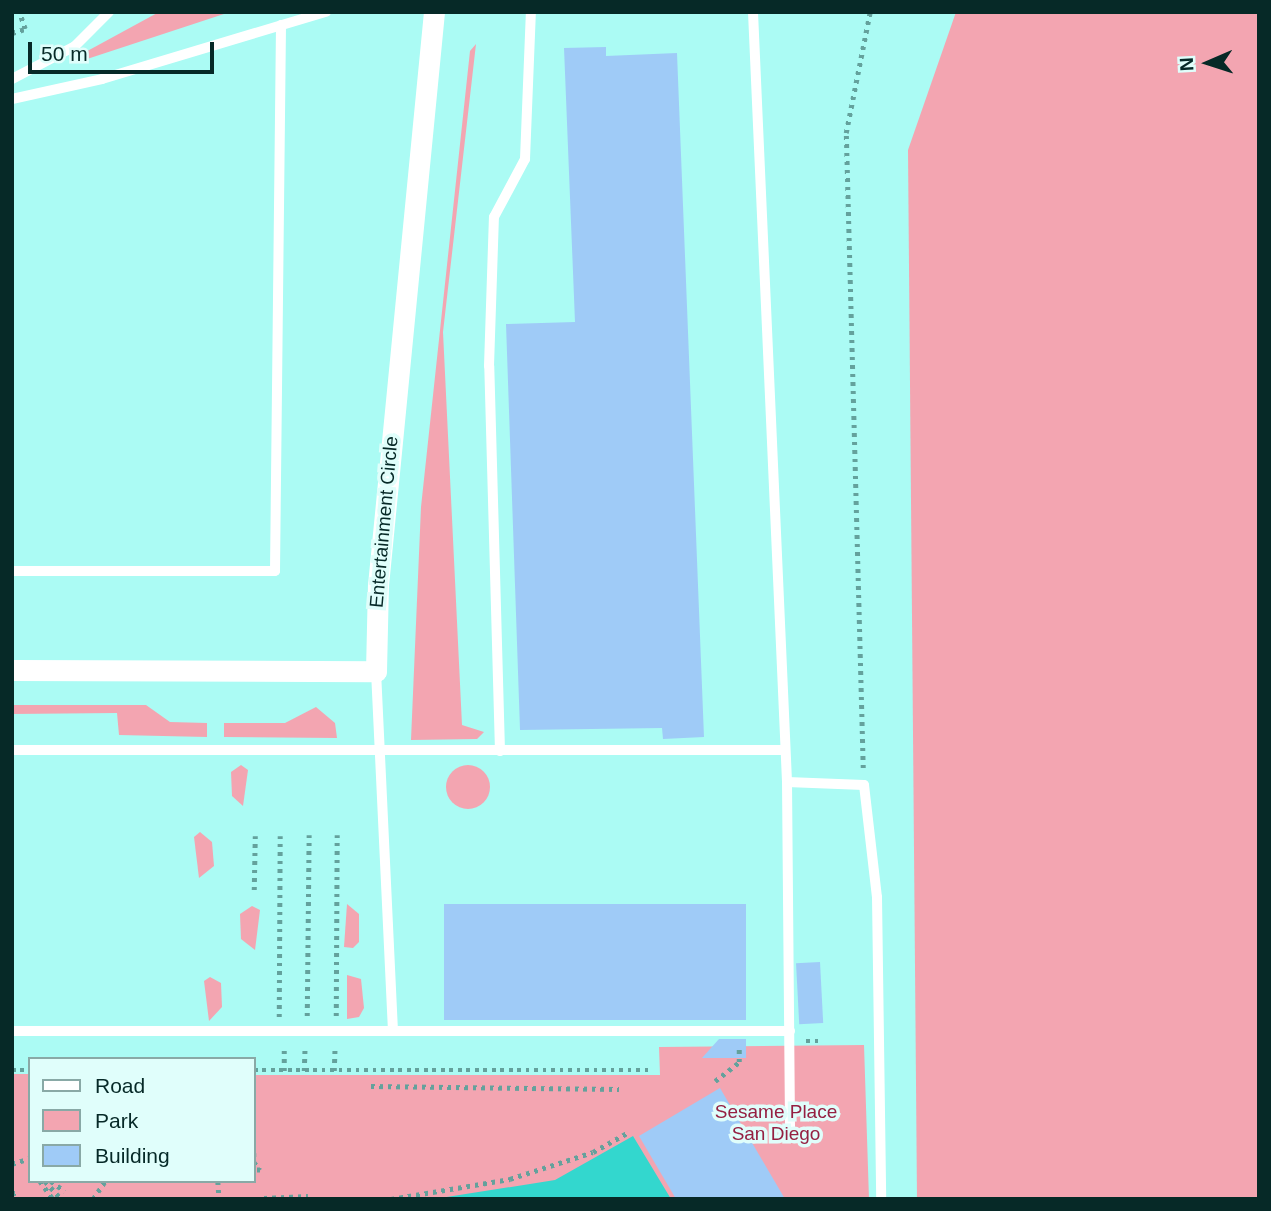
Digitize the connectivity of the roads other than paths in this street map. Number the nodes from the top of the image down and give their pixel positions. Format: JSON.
{"nodes":[{"id":1,"x":109,"y":12,"type":"edge"},
{"id":2,"x":327,"y":12,"type":"edge"},
{"id":3,"x":434,"y":12,"type":"edge"},
{"id":4,"x":531,"y":12,"type":"edge"},
{"id":5,"x":753,"y":12,"type":"edge"},
{"id":6,"x":282,"y":25,"type":"junction"},
{"id":7,"x":12,"y":79,"type":"edge"},
{"id":8,"x":12,"y":99,"type":"edge"},
{"id":9,"x":12,"y":571,"type":"edge"},
{"id":10,"x":12,"y":670,"type":"edge"},
{"id":11,"x":376,"y":671,"type":"junction"},
{"id":12,"x":12,"y":750,"type":"edge"},
{"id":13,"x":784,"y":750,"type":"junction"},
{"id":14,"x":380,"y":751,"type":"junction"},
{"id":15,"x":500,"y":751,"type":"junction"},
{"id":16,"x":787,"y":782,"type":"junction"},
{"id":17,"x":393,"y":1030,"type":"junction"},
{"id":18,"x":12,"y":1031,"type":"edge"},
{"id":19,"x":790,"y":1031,"type":"junction"},
{"id":20,"x":790,"y":1134,"type":"dead end"},
{"id":21,"x":881,"y":1199,"type":"edge"}],
"edges":[{"from":1,"to":7,"type":"lane"},
{"from":2,"to":6,"type":"lane"},
{"from":3,"to":11,"type":"street","name":"Entertainment Circle"},
{"from":4,"to":15,"type":"lane"},
{"from":5,"to":13,"type":"lane"},
{"from":6,"to":8,"type":"lane"},
{"from":6,"to":9,"type":"lane"},
{"from":10,"to":11,"type":"street"},
{"from":11,"to":14,"type":"lane"},
{"from":12,"to":14,"type":"lane"},
{"from":13,"to":15,"type":"lane"},
{"from":13,"to":16,"type":"lane"},
{"from":14,"to":15,"type":"lane"},
{"from":14,"to":17,"type":"lane"},
{"from":16,"to":19,"type":"lane"},
{"from":16,"to":21,"type":"lane"},
{"from":17,"to":18,"type":"lane"},
{"from":17,"to":19,"type":"lane"},
{"from":19,"to":20,"type":"lane"}]}
